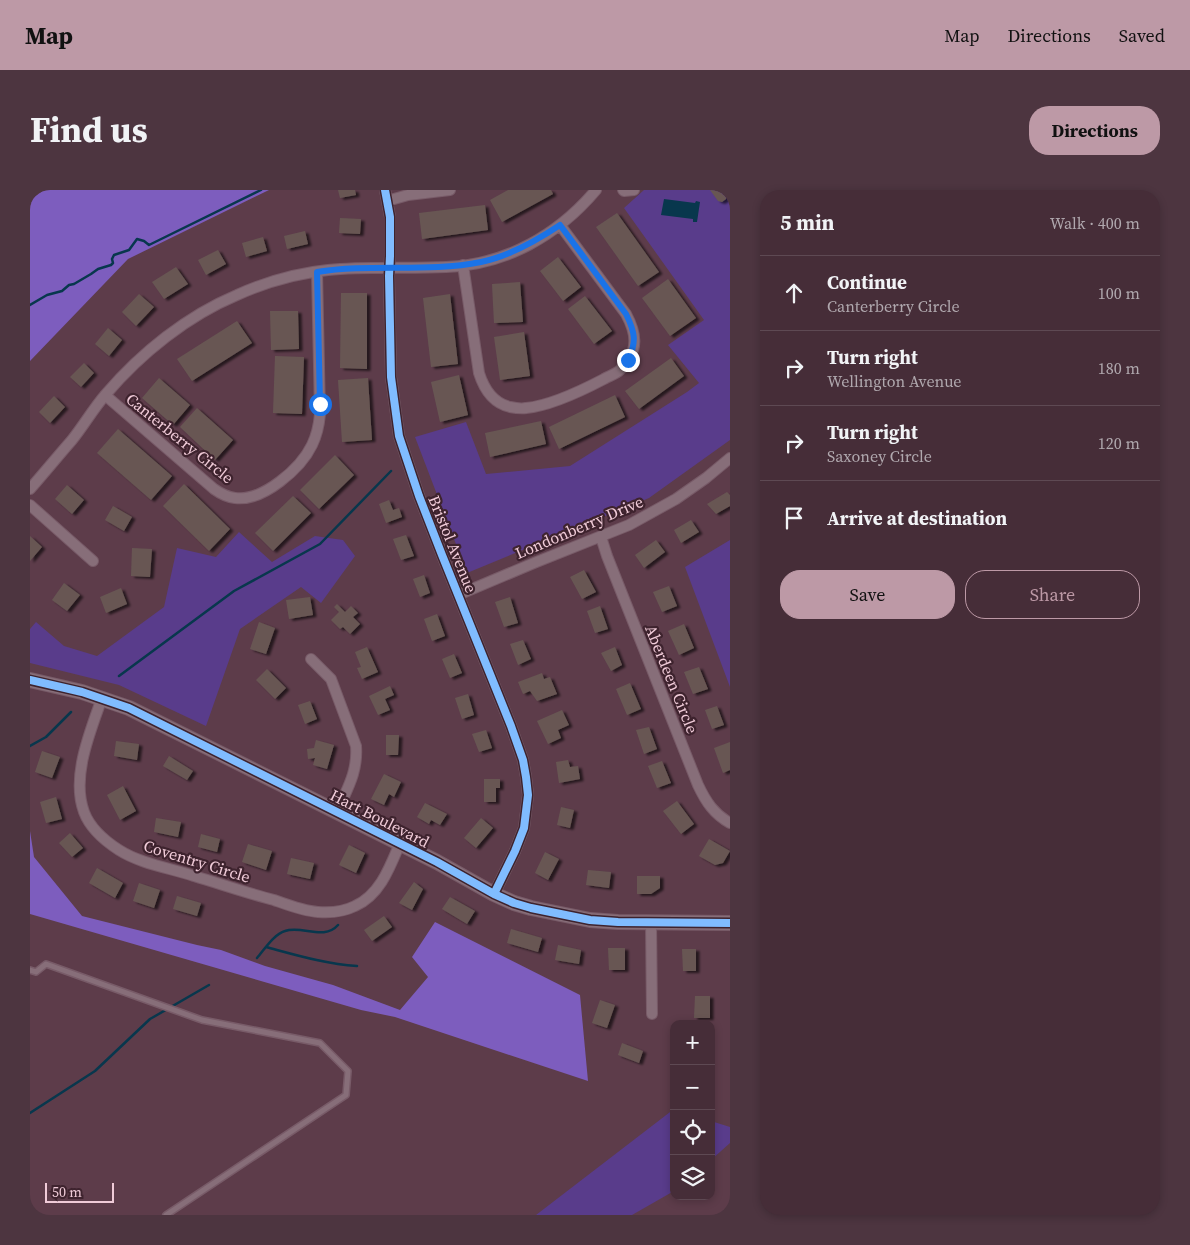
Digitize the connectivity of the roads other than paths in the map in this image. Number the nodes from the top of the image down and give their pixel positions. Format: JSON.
{"nodes":[{"id":1,"x":450,"y":190,"type":"edge"},
{"id":2,"x":596,"y":190,"type":"edge"},
{"id":3,"x":623,"y":190,"type":"edge"},
{"id":4,"x":634,"y":190,"type":"edge"},
{"id":5,"x":386,"y":195,"type":"edge"},
{"id":6,"x":560,"y":225,"type":"junction"},
{"id":7,"x":463,"y":265,"type":"junction"},
{"id":8,"x":390,"y":268,"type":"junction"},
{"id":9,"x":317,"y":272,"type":"junction"},
{"id":10,"x":105,"y":395,"type":"junction"},
{"id":11,"x":730,"y":458,"type":"edge"},
{"id":12,"x":30,"y":489,"type":"edge"},
{"id":13,"x":30,"y":506,"type":"edge"},
{"id":14,"x":601,"y":537,"type":"junction"},
{"id":15,"x":93,"y":561,"type":"dead end"},
{"id":16,"x":458,"y":595,"type":"junction"},
{"id":17,"x":311,"y":660,"type":"dead end"},
{"id":18,"x":30,"y":680,"type":"edge"},
{"id":19,"x":102,"y":698,"type":"junction"},
{"id":20,"x":337,"y":812,"type":"junction"},
{"id":21,"x":730,"y":823,"type":"edge"},
{"id":22,"x":400,"y":843,"type":"junction"},
{"id":23,"x":494,"y":894,"type":"junction"},
{"id":24,"x":651,"y":922,"type":"junction"},
{"id":25,"x":730,"y":923,"type":"edge"},
{"id":26,"x":30,"y":970,"type":"edge"},
{"id":27,"x":652,"y":1014,"type":"dead end"},
{"id":28,"x":166,"y":1215,"type":"edge"}],
"edges":[{"from":1,"to":5,"type":"street"},
{"from":2,"to":6,"type":"street"},
{"from":3,"to":4,"type":"street"},
{"from":5,"to":8,"type":"street","name":"Bristol Avenue"},
{"from":6,"to":7,"type":"street"},
{"from":6,"to":7,"type":"street"},
{"from":7,"to":8,"type":"street"},
{"from":8,"to":9,"type":"street"},
{"from":8,"to":16,"type":"street","name":"Bristol Avenue"},
{"from":9,"to":10,"type":"street"},
{"from":9,"to":10,"type":"street","name":"Canterberry Circle"},
{"from":10,"to":12,"type":"street"},
{"from":11,"to":14,"type":"street","name":"Londonberry Drive"},
{"from":13,"to":15,"type":"street"},
{"from":14,"to":16,"type":"street","name":"Londonberry Drive"},
{"from":14,"to":21,"type":"street","name":"Aberdeen Circle"},
{"from":16,"to":23,"type":"street","name":"Bristol Avenue"},
{"from":17,"to":20,"type":"street"},
{"from":18,"to":19,"type":"street","name":"Hart Boulevard"},
{"from":19,"to":20,"type":"street","name":"Hart Boulevard"},
{"from":19,"to":22,"type":"street","name":"Coventry Circle"},
{"from":20,"to":22,"type":"street","name":"Hart Boulevard"},
{"from":22,"to":23,"type":"street","name":"Hart Boulevard"},
{"from":23,"to":24,"type":"street","name":"Hart Boulevard"},
{"from":24,"to":25,"type":"street","name":"Hart Boulevard"},
{"from":24,"to":27,"type":"street"},
{"from":26,"to":28,"type":"lane"}]}
